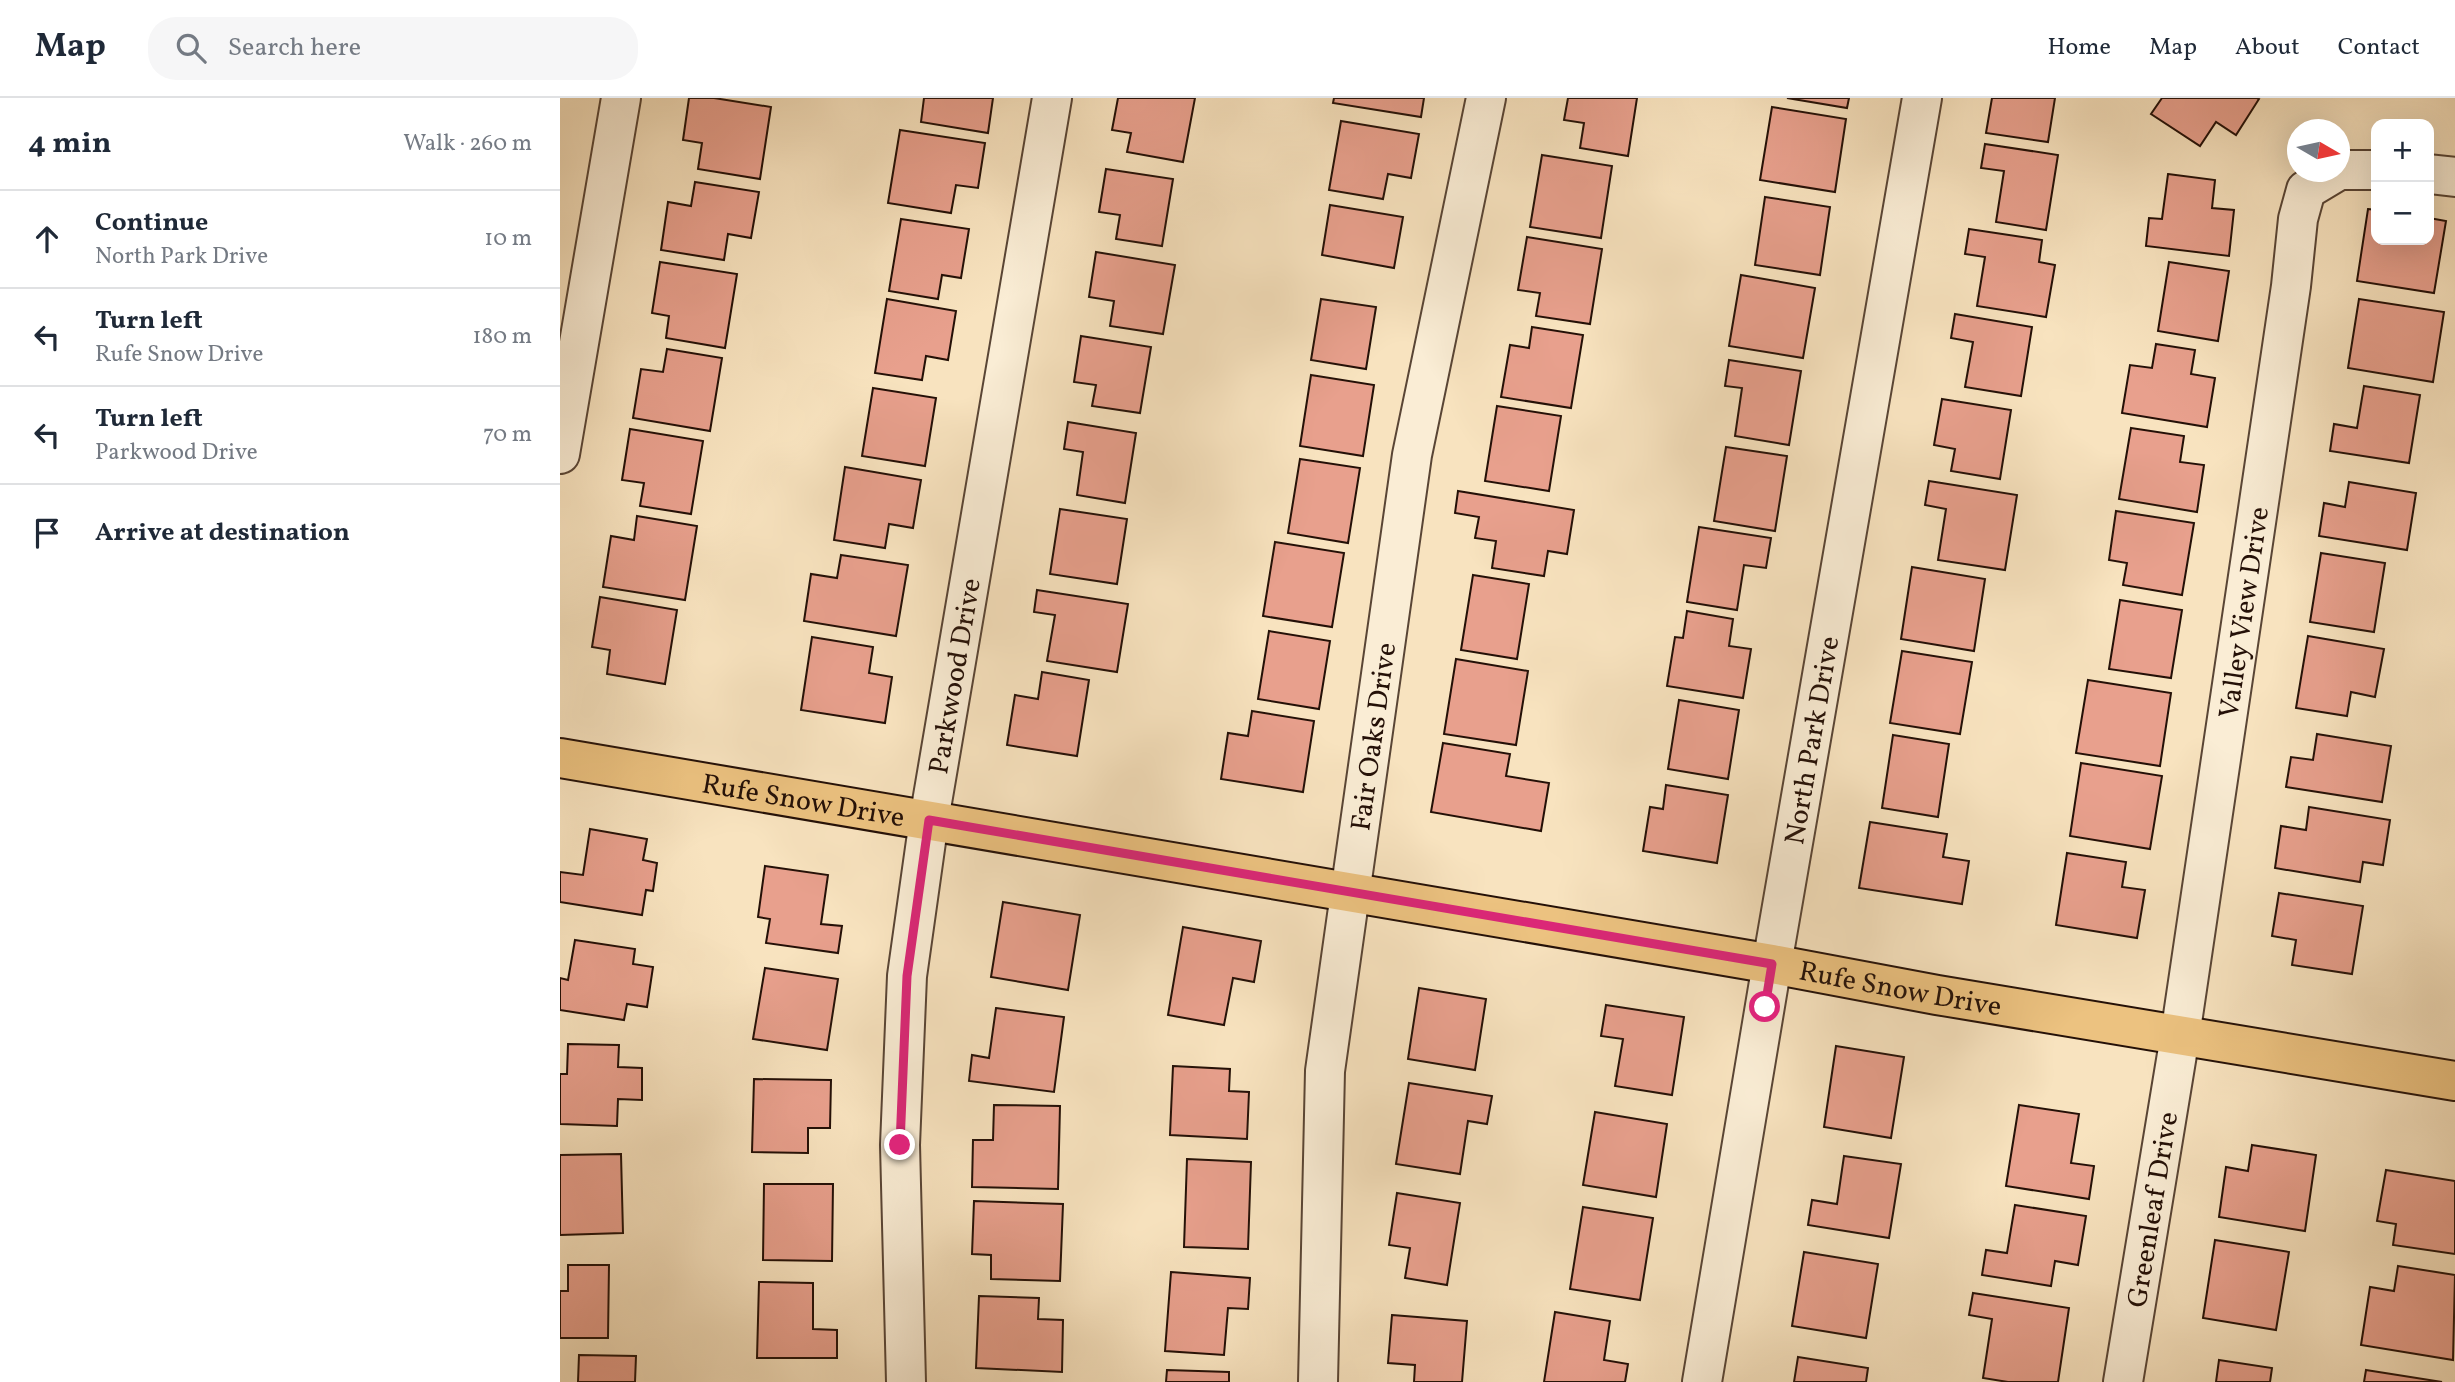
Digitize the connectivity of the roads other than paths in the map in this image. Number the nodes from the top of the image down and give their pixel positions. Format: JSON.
{"nodes":[{"id":1,"x":621,"y":98,"type":"edge"},
{"id":2,"x":1052,"y":98,"type":"edge"},
{"id":3,"x":1486,"y":98,"type":"edge"},
{"id":4,"x":1922,"y":98,"type":"edge"},
{"id":5,"x":2371,"y":171,"type":"edge"},
{"id":6,"x":2350,"y":174,"type":"edge"},
{"id":7,"x":2434,"y":175,"type":"edge"},
{"id":8,"x":2455,"y":177,"type":"edge"},
{"id":9,"x":2324,"y":182,"type":"edge"},
{"id":10,"x":560,"y":454,"type":"edge"},
{"id":11,"x":560,"y":758,"type":"edge"},
{"id":12,"x":929,"y":820,"type":"junction"},
{"id":13,"x":1348,"y":892,"type":"junction"},
{"id":14,"x":1772,"y":964,"type":"junction"},
{"id":15,"x":2180,"y":1036,"type":"junction"},
{"id":16,"x":2455,"y":1081,"type":"edge"},
{"id":17,"x":906,"y":1382,"type":"edge"},
{"id":18,"x":1318,"y":1382,"type":"edge"},
{"id":19,"x":1702,"y":1382,"type":"edge"},
{"id":20,"x":2123,"y":1382,"type":"edge"}],
"edges":[{"from":1,"to":10,"type":"street"},
{"from":2,"to":12,"type":"street","name":"Parkwood Drive"},
{"from":3,"to":13,"type":"street","name":"Fair Oaks Drive"},
{"from":4,"to":14,"type":"street","name":"North Park Drive"},
{"from":5,"to":6,"type":"street"},
{"from":7,"to":8,"type":"street"},
{"from":9,"to":15,"type":"street","name":"Valley View Drive"},
{"from":11,"to":12,"type":"main road","name":"Rufe Snow Drive"},
{"from":12,"to":13,"type":"main road","name":"Rufe Snow Drive"},
{"from":12,"to":17,"type":"street","name":"Parkwood Drive"},
{"from":13,"to":14,"type":"main road","name":"Rufe Snow Drive"},
{"from":13,"to":18,"type":"street","name":"Fair Oaks Drive"},
{"from":14,"to":15,"type":"main road","name":"Rufe Snow Drive"},
{"from":14,"to":19,"type":"street","name":"North Park Drive"},
{"from":15,"to":16,"type":"main road","name":"Rufe Snow Drive"},
{"from":15,"to":20,"type":"street","name":"Greenleaf Drive"}]}
